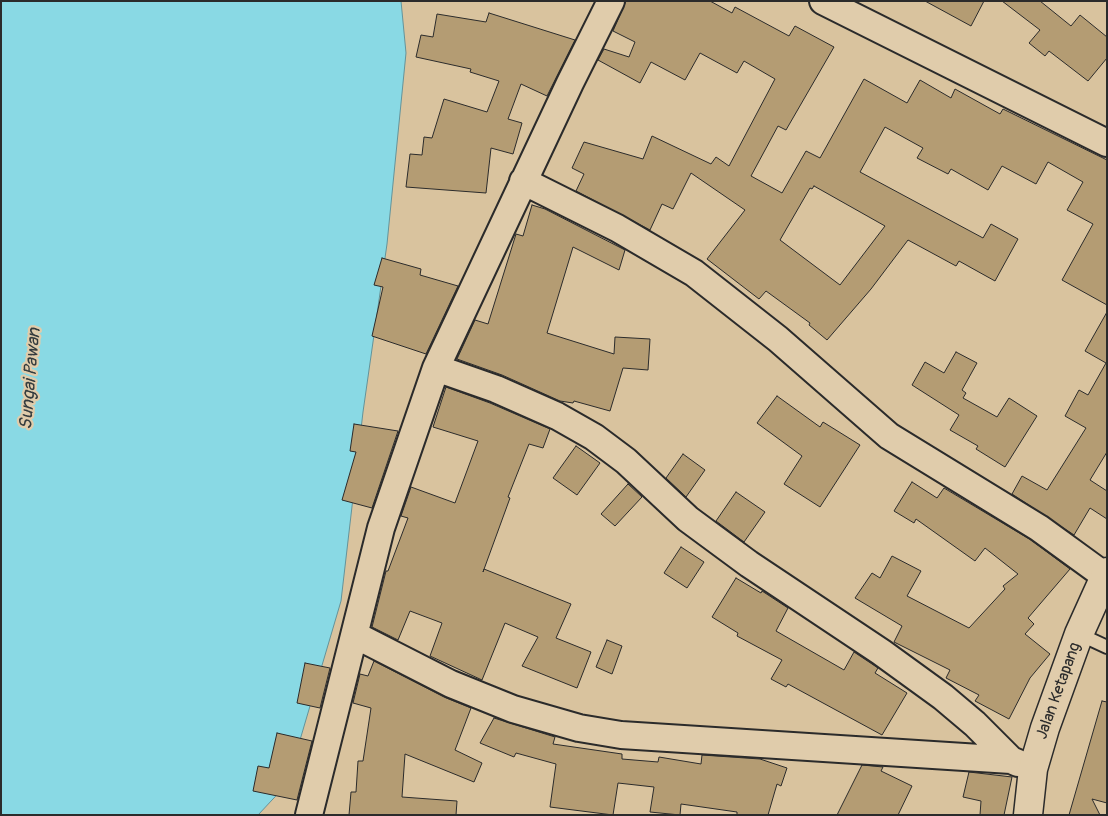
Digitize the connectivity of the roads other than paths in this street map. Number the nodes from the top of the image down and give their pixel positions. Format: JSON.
{"nodes":[{"id":1,"x":612,"y":1,"type":"edge"},
{"id":2,"x":823,"y":1,"type":"edge"},
{"id":3,"x":1107,"y":143,"type":"edge"},
{"id":4,"x":522,"y":181,"type":"junction"},
{"id":5,"x":436,"y":368,"type":"junction"},
{"id":6,"x":1106,"y":574,"type":"edge"},
{"id":7,"x":1079,"y":634,"type":"junction"},
{"id":8,"x":355,"y":635,"type":"junction"},
{"id":9,"x":1107,"y":647,"type":"edge"},
{"id":10,"x":1022,"y":765,"type":"junction"},
{"id":11,"x":309,"y":815,"type":"edge"},
{"id":12,"x":1028,"y":815,"type":"edge"}],
"edges":[{"from":1,"to":4,"type":"street"},
{"from":2,"to":3,"type":"street"},
{"from":4,"to":5,"type":"street"},
{"from":4,"to":6,"type":"street"},
{"from":5,"to":8,"type":"street"},
{"from":5,"to":10,"type":"street"},
{"from":6,"to":7,"type":"main road","name":"Jalan Ketapang"},
{"from":7,"to":9,"type":"lane"},
{"from":7,"to":10,"type":"main road","name":"Jalan Ketapang"},
{"from":8,"to":10,"type":"street"},
{"from":8,"to":11,"type":"street"},
{"from":10,"to":12,"type":"main road","name":"Jalan Ketapang"}]}
